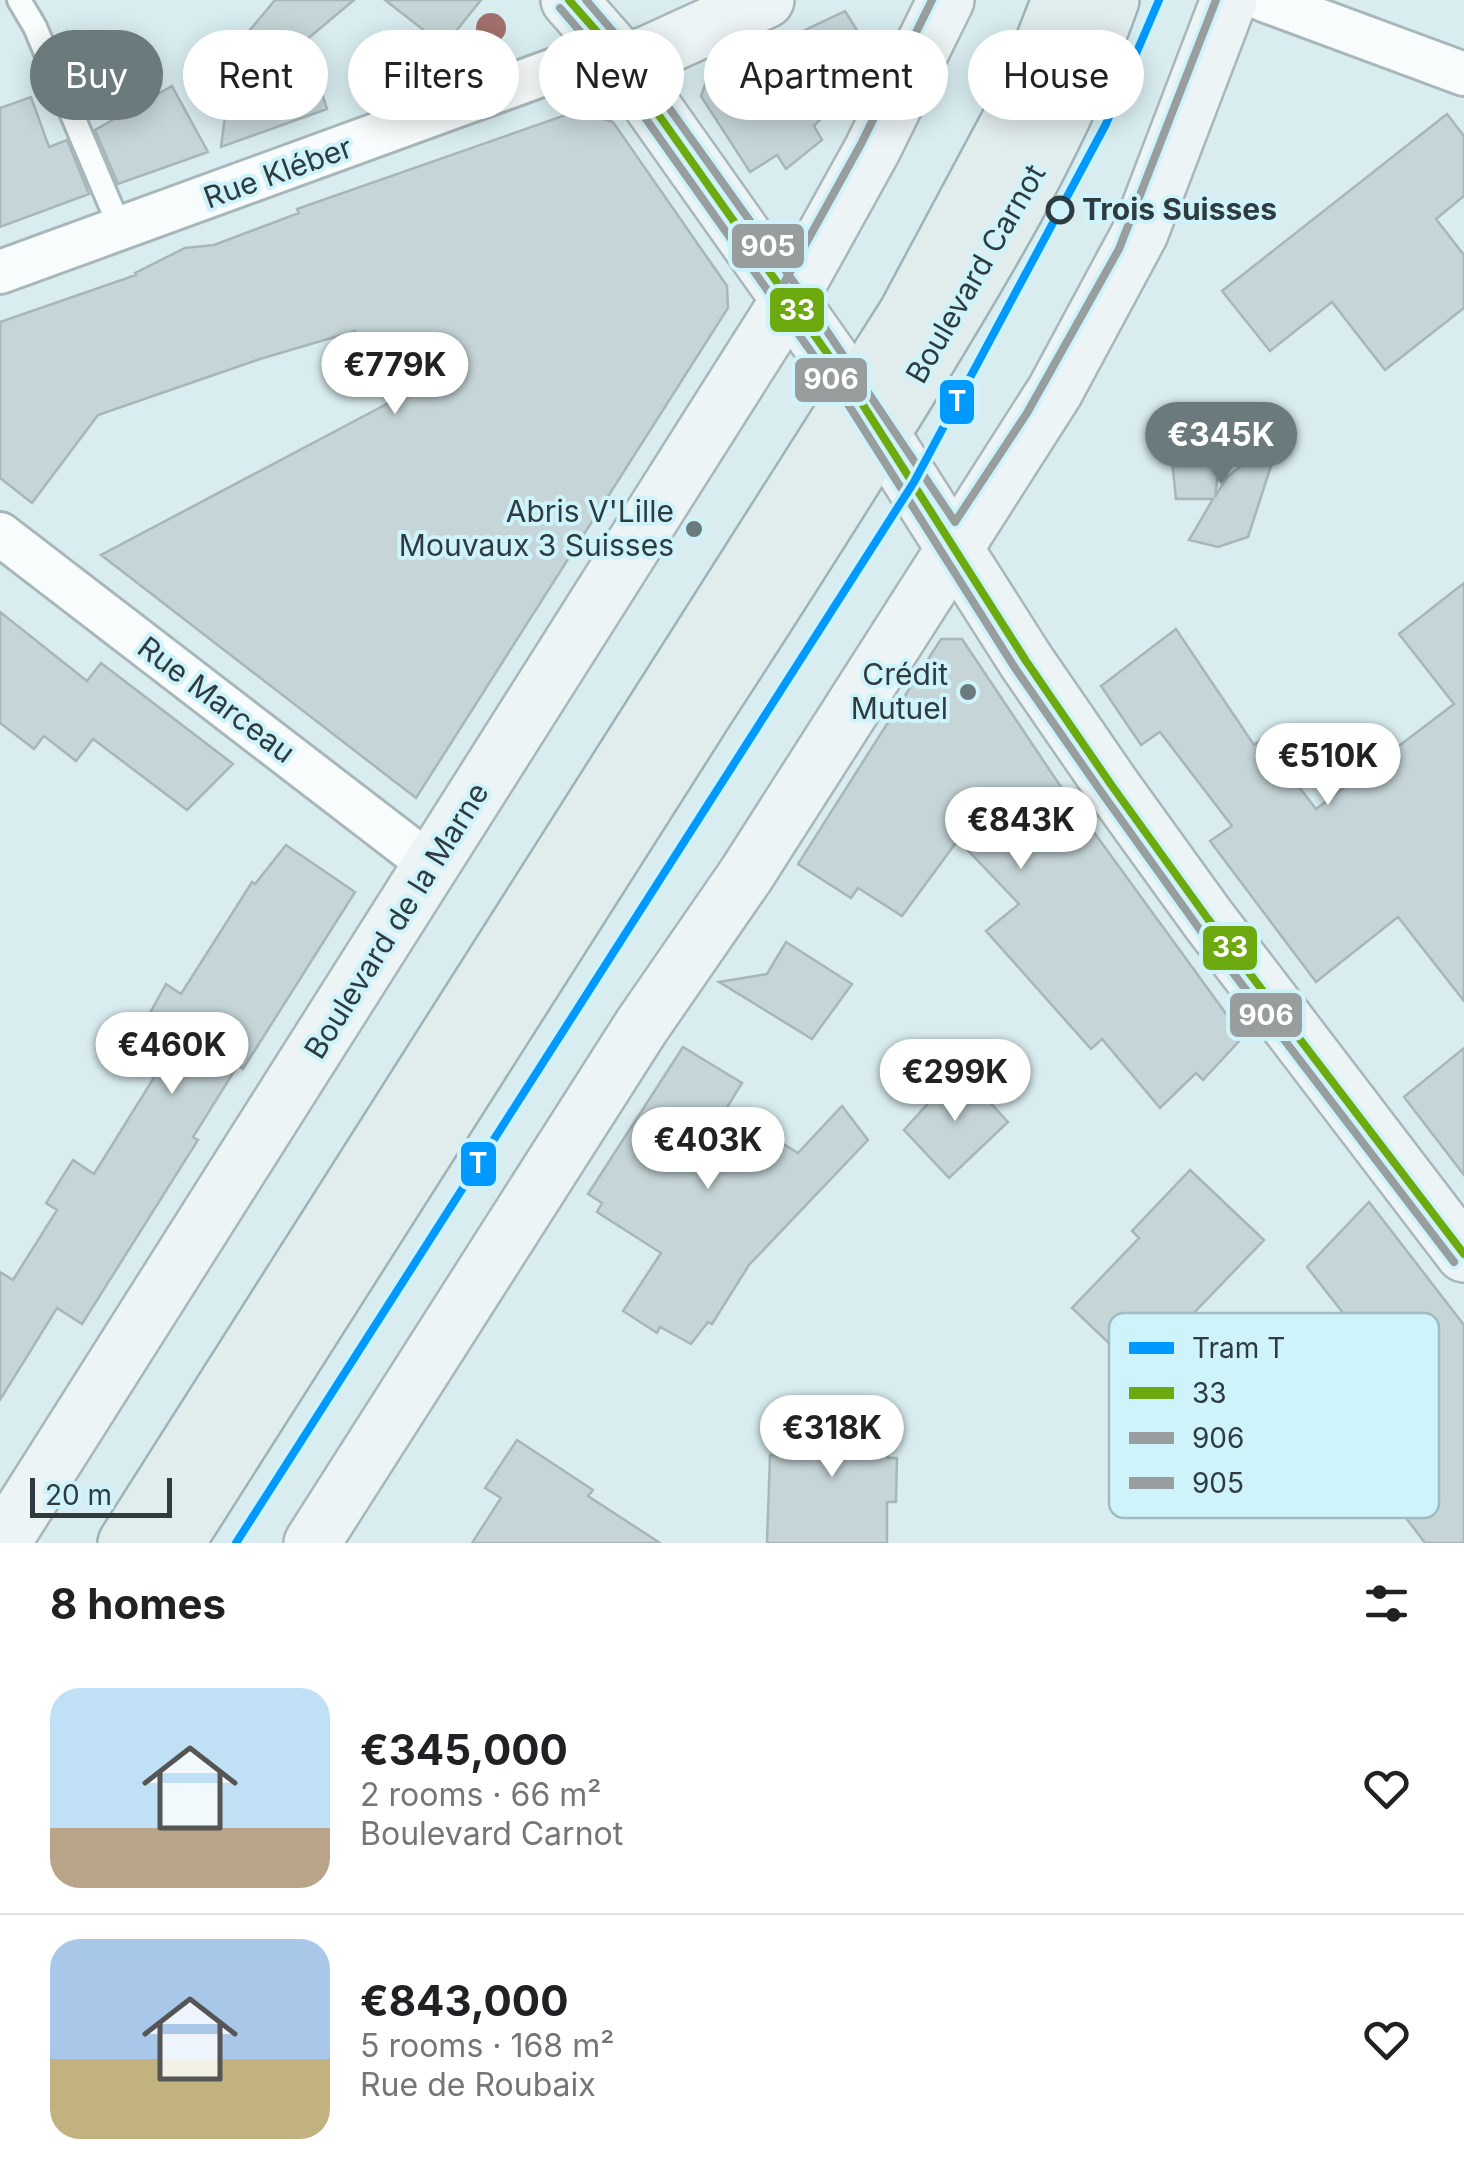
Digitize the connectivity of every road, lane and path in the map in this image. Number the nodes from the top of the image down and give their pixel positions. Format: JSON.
{"nodes":[{"id":1,"x":19,"y":0,"type":"edge"},
{"id":2,"x":569,"y":0,"type":"edge"},
{"id":3,"x":766,"y":0,"type":"edge"},
{"id":4,"x":946,"y":0,"type":"edge"},
{"id":5,"x":1060,"y":0,"type":"edge"},
{"id":6,"x":1112,"y":0,"type":"edge"},
{"id":7,"x":1229,"y":0,"type":"edge"},
{"id":8,"x":1264,"y":0,"type":"edge"},
{"id":9,"x":594,"y":30,"type":"edge"},
{"id":10,"x":684,"y":38,"type":"edge"},
{"id":11,"x":1464,"y":74,"type":"edge"},
{"id":12,"x":539,"y":83,"type":"edge"},
{"id":13,"x":662,"y":120,"type":"edge"},
{"id":14,"x":121,"y":230,"type":"junction"},
{"id":15,"x":0,"y":272,"type":"edge"},
{"id":16,"x":790,"y":298,"type":"junction"},
{"id":17,"x":869,"y":414,"type":"junction"},
{"id":18,"x":0,"y":534,"type":"edge"},
{"id":19,"x":955,"y":545,"type":"junction"},
{"id":20,"x":432,"y":866,"type":"junction"},
{"id":21,"x":1464,"y":1254,"type":"edge"},
{"id":22,"x":2,"y":1543,"type":"edge"},
{"id":23,"x":126,"y":1543,"type":"edge"},
{"id":24,"x":176,"y":1543,"type":"edge"},
{"id":25,"x":312,"y":1543,"type":"edge"}],
"edges":[{"from":1,"to":14,"type":"lane"},
{"from":2,"to":9,"type":"main road"},
{"from":3,"to":10,"type":"main road"},
{"from":4,"to":16,"type":"main road"},
{"from":5,"to":17,"type":"main road","name":"Boulevard Carnot"},
{"from":6,"to":17,"type":"main road","name":"Boulevard Carnot"},
{"from":7,"to":19,"type":"main road"},
{"from":8,"to":11,"type":"street"},
{"from":12,"to":14,"type":"street","name":"Rue Kléber"},
{"from":13,"to":16,"type":"main road"},
{"from":14,"to":15,"type":"street","name":"Rue Kléber"},
{"from":16,"to":17,"type":"main road"},
{"from":16,"to":20,"type":"main road","name":"Boulevard de la Marne"},
{"from":17,"to":19,"type":"main road"},
{"from":17,"to":23,"type":"main road"},
{"from":17,"to":24,"type":"main road"},
{"from":18,"to":20,"type":"street","name":"Rue Marceau"},
{"from":19,"to":21,"type":"main road"},
{"from":19,"to":25,"type":"main road"},
{"from":20,"to":22,"type":"main road","name":"Boulevard de la Marne"}]}
